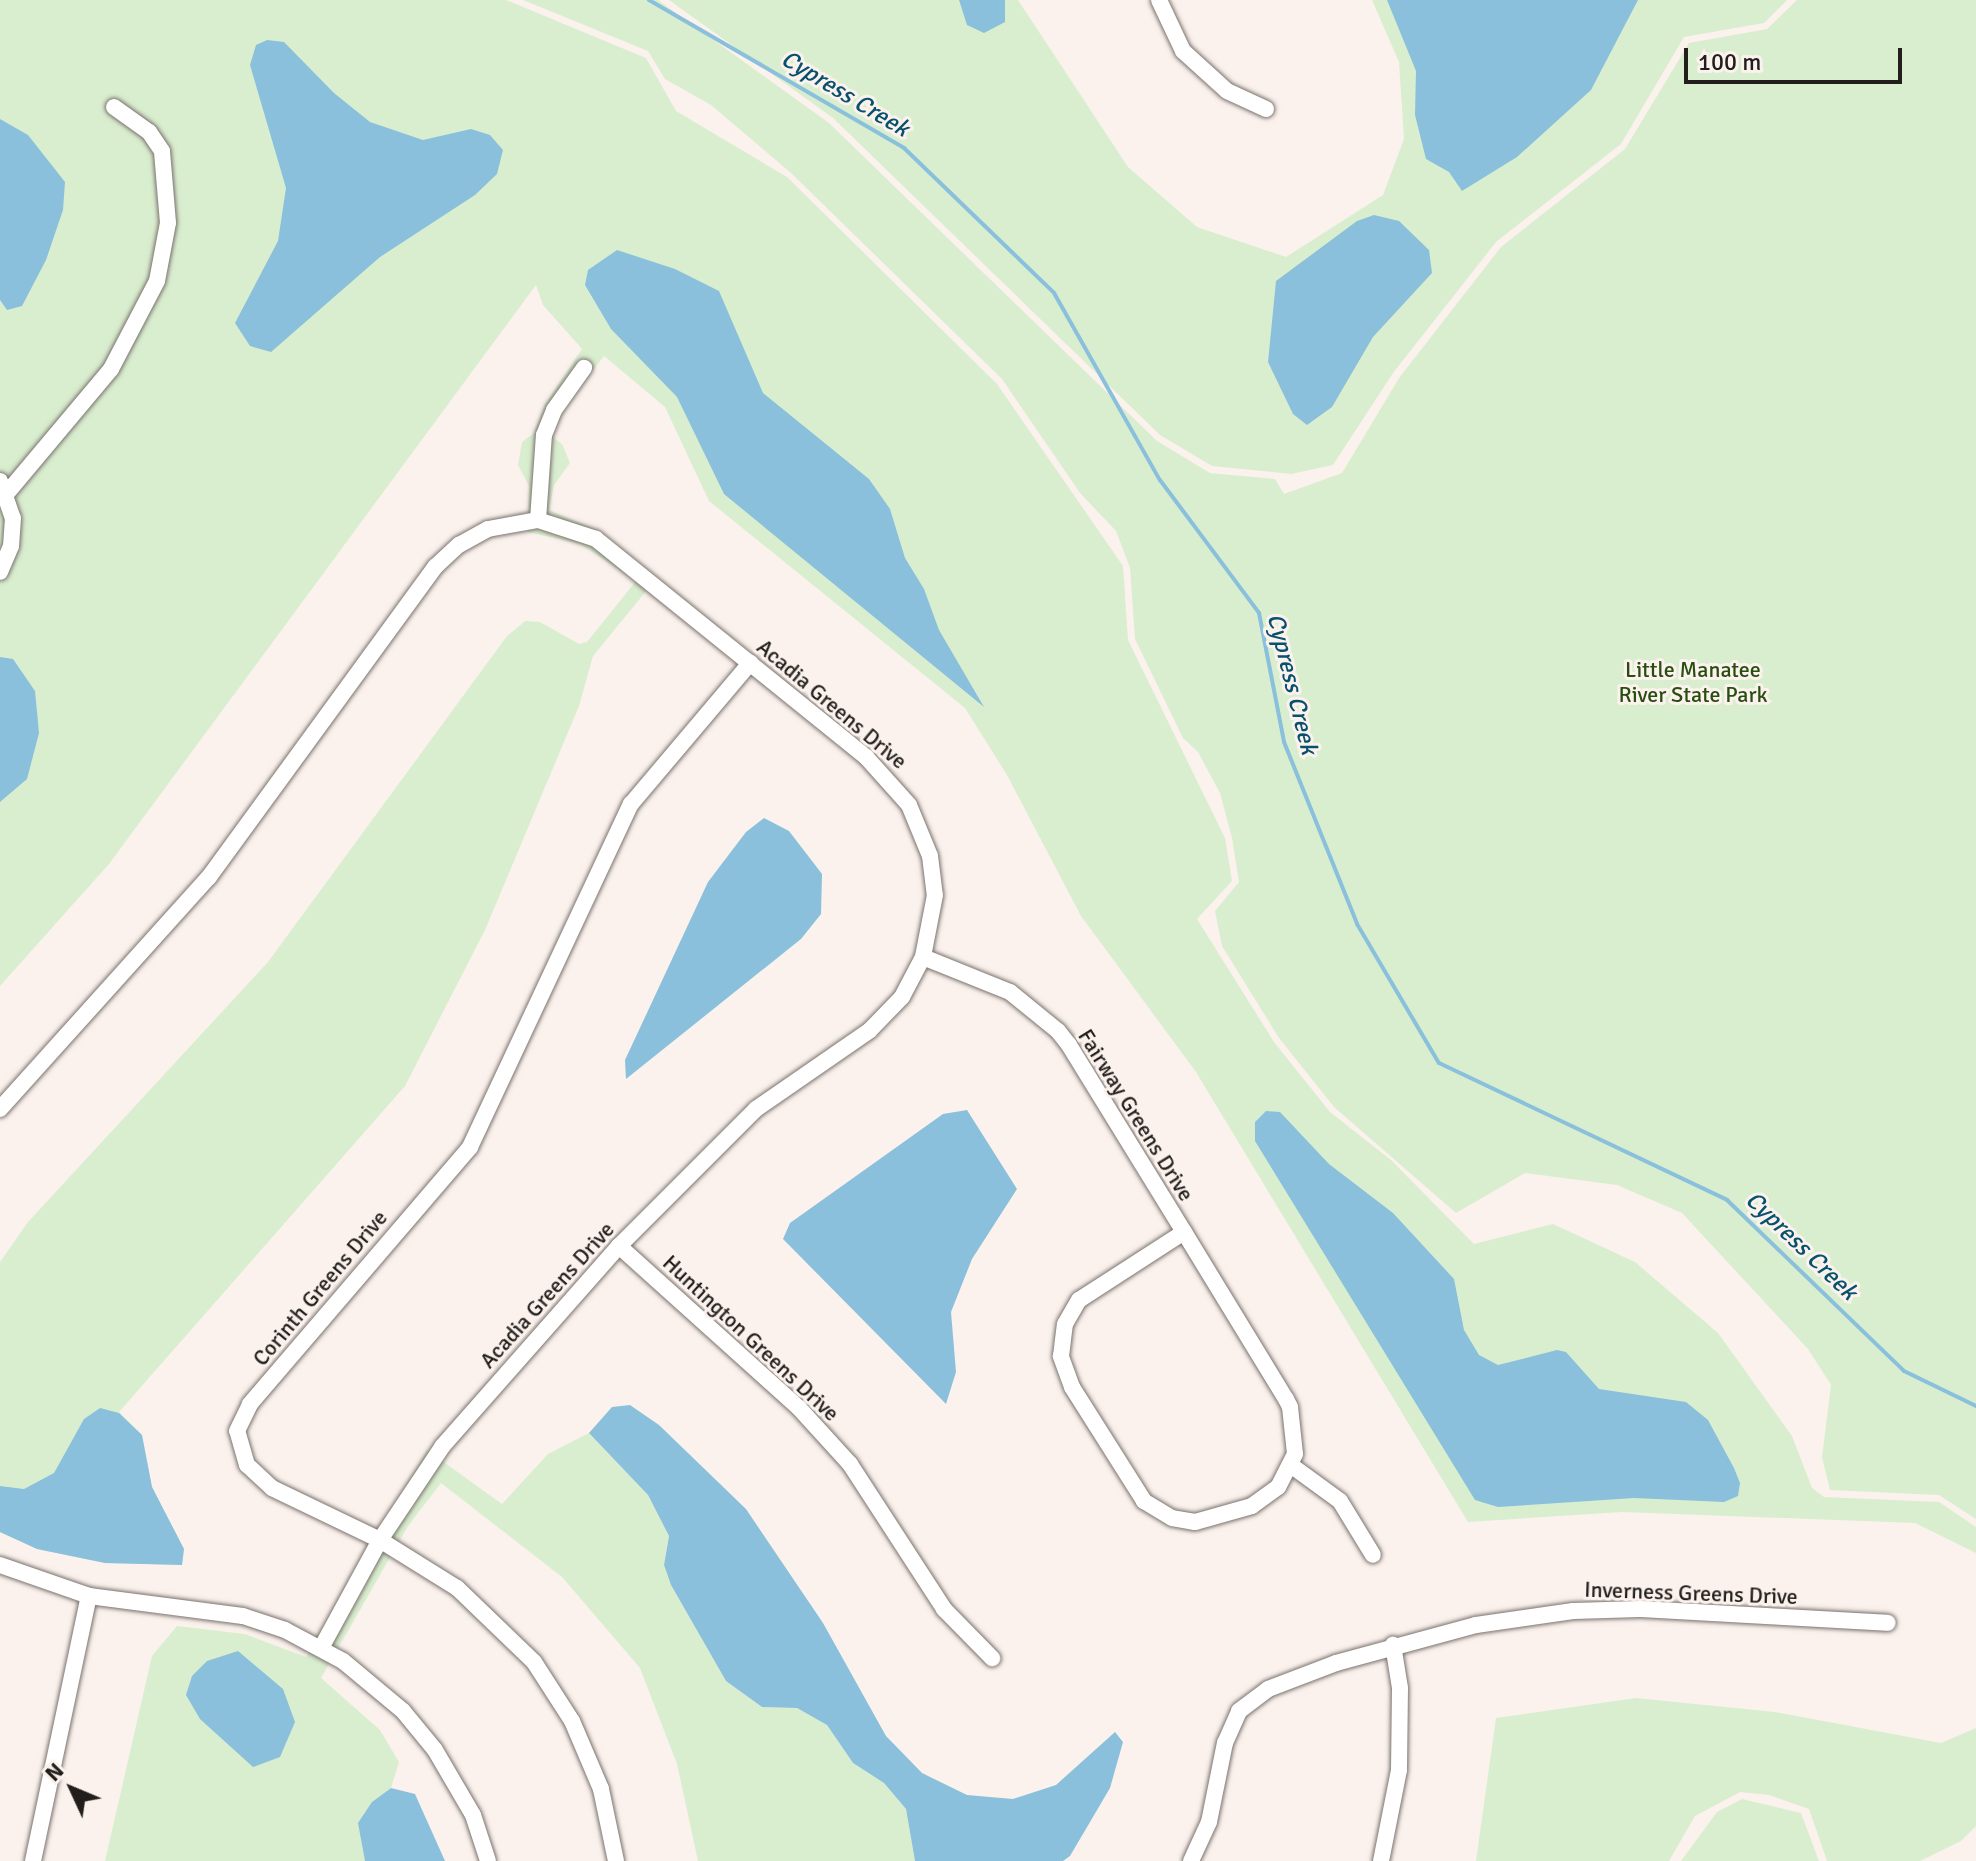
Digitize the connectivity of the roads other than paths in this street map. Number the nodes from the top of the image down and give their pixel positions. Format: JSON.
{"nodes":[{"id":1,"x":1159,"y":0,"type":"edge"},
{"id":2,"x":114,"y":107,"type":"dead end"},
{"id":3,"x":1266,"y":109,"type":"dead end"},
{"id":4,"x":584,"y":368,"type":"dead end"},
{"id":5,"x":3,"y":487,"type":"edge"},
{"id":6,"x":538,"y":520,"type":"junction"},
{"id":7,"x":0,"y":572,"type":"edge"},
{"id":8,"x":750,"y":663,"type":"junction"},
{"id":9,"x":923,"y":957,"type":"junction"},
{"id":10,"x":0,"y":1109,"type":"edge"},
{"id":11,"x":1184,"y":1232,"type":"junction"},
{"id":12,"x":619,"y":1246,"type":"junction"},
{"id":13,"x":1292,"y":1466,"type":"junction"},
{"id":14,"x":380,"y":1540,"type":"junction"},
{"id":15,"x":1373,"y":1555,"type":"dead end"},
{"id":16,"x":0,"y":1565,"type":"edge"},
{"id":17,"x":89,"y":1596,"type":"junction"},
{"id":18,"x":1888,"y":1623,"type":"dead end"},
{"id":19,"x":1393,"y":1645,"type":"junction"},
{"id":20,"x":321,"y":1648,"type":"junction"},
{"id":21,"x":992,"y":1658,"type":"dead end"},
{"id":22,"x":33,"y":1861,"type":"edge"},
{"id":23,"x":488,"y":1861,"type":"edge"},
{"id":24,"x":616,"y":1861,"type":"edge"},
{"id":25,"x":1191,"y":1861,"type":"edge"},
{"id":26,"x":1381,"y":1861,"type":"edge"}],
"edges":[{"from":1,"to":3,"type":"street"},
{"from":2,"to":5,"type":"street"},
{"from":4,"to":6,"type":"street"},
{"from":5,"to":7,"type":"street"},
{"from":6,"to":8,"type":"street","name":"Acadia Greens Drive"},
{"from":6,"to":10,"type":"street","name":"Acadia Greens Drive"},
{"from":8,"to":9,"type":"street","name":"Acadia Greens Drive"},
{"from":8,"to":14,"type":"street","name":"Corinth Greens Drive"},
{"from":9,"to":11,"type":"street","name":"Fairway Greens Drive"},
{"from":9,"to":12,"type":"street","name":"Acadia Greens Drive"},
{"from":11,"to":13,"type":"street","name":"Fairway Greens Drive"},
{"from":11,"to":13,"type":"street","name":"Fairway Greens Drive"},
{"from":12,"to":14,"type":"street","name":"Acadia Greens Drive"},
{"from":12,"to":21,"type":"street","name":"Huntington Greens Drive"},
{"from":13,"to":15,"type":"street"},
{"from":14,"to":20,"type":"street","name":"Acadia Greens Drive"},
{"from":14,"to":24,"type":"street","name":"Corinth Greens Drive"},
{"from":16,"to":17,"type":"street"},
{"from":17,"to":20,"type":"street"},
{"from":17,"to":22,"type":"street"},
{"from":18,"to":19,"type":"street","name":"Inverness Greens Drive"},
{"from":19,"to":25,"type":"street","name":"Inverness Greens Drive"},
{"from":19,"to":26,"type":"street"},
{"from":20,"to":23,"type":"street"}]}
